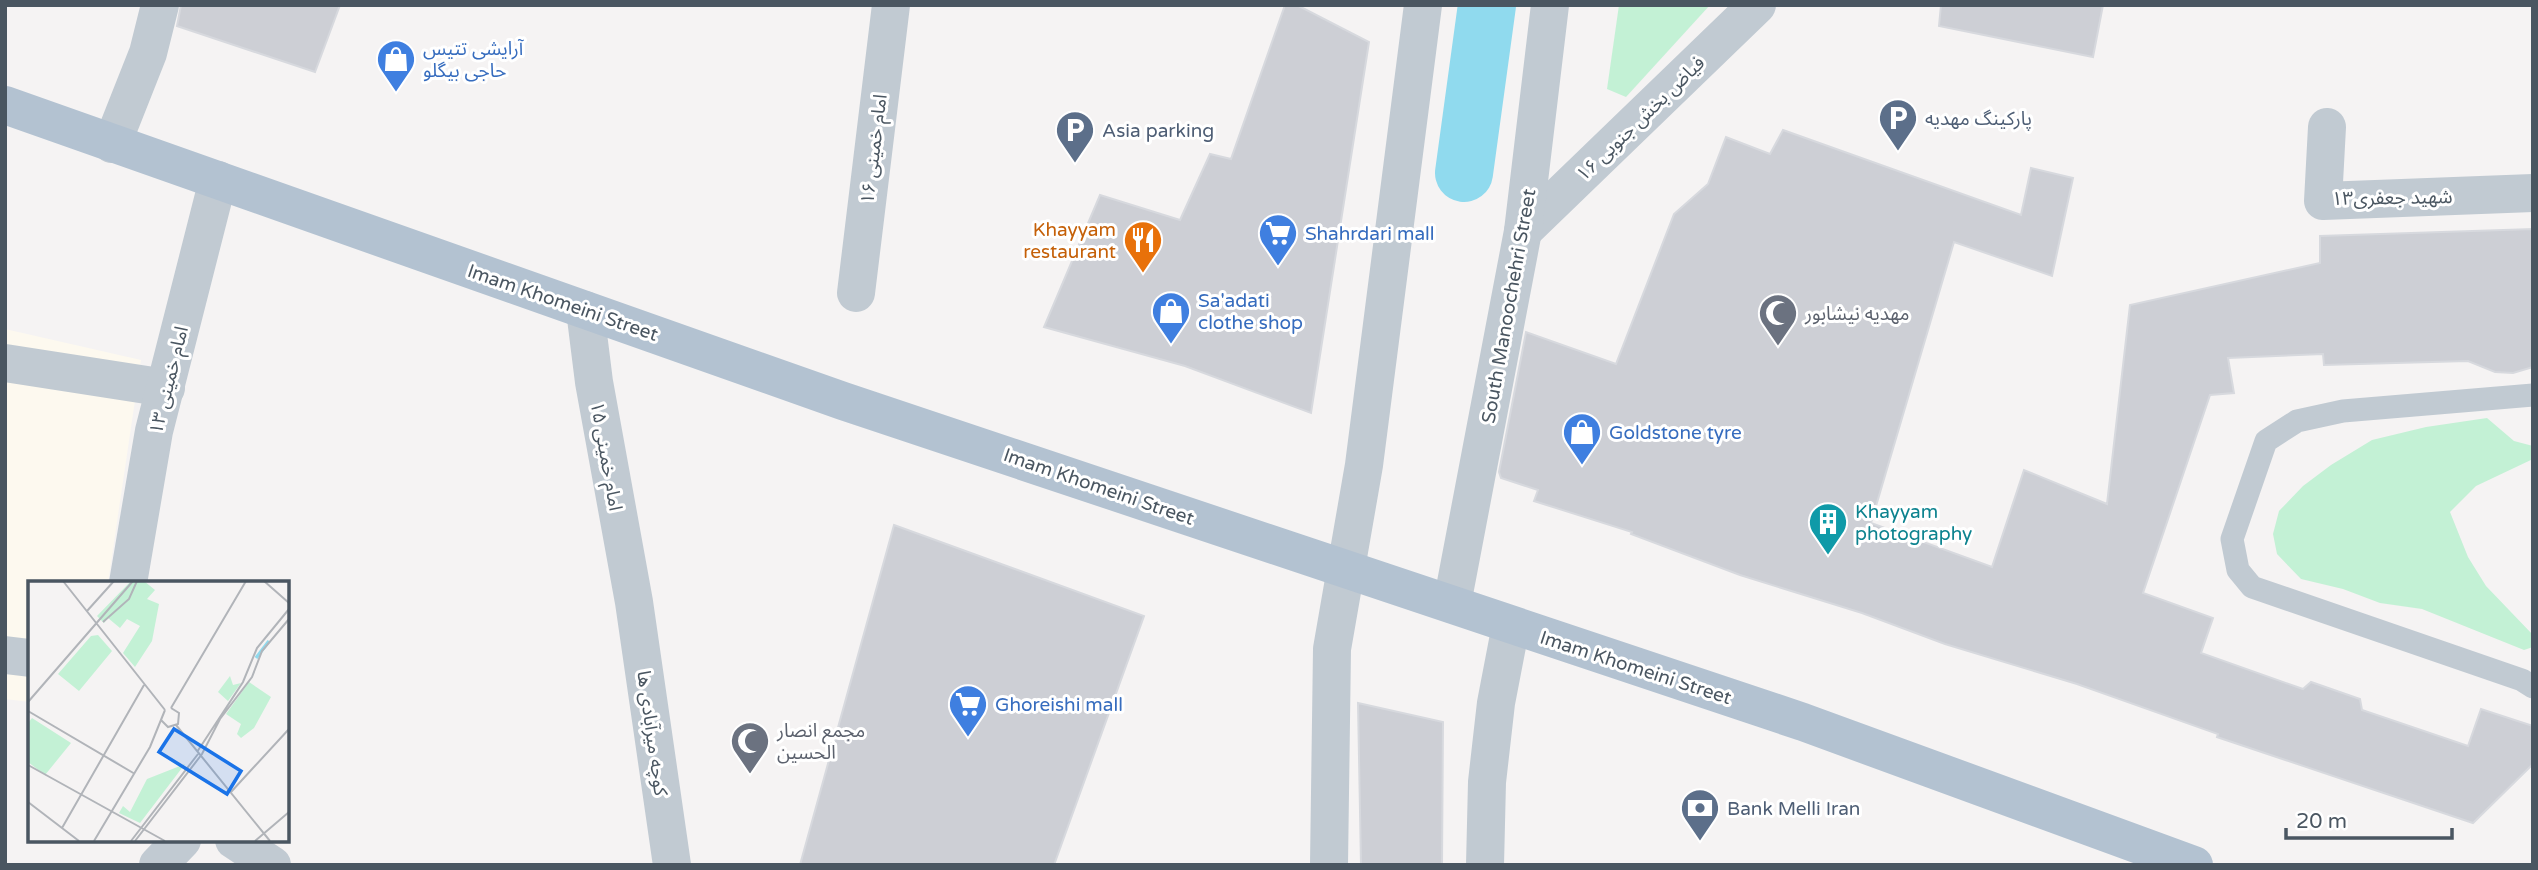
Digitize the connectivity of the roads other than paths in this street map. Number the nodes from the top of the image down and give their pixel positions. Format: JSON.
{"nodes":[{"id":1,"x":159,"y":5,"type":"edge"},
{"id":2,"x":891,"y":5,"type":"edge"},
{"id":3,"x":1423,"y":5,"type":"edge"},
{"id":4,"x":1550,"y":5,"type":"edge"},
{"id":5,"x":1757,"y":5,"type":"edge"},
{"id":6,"x":5,"y":105,"type":"edge"},
{"id":7,"x":2326,"y":127,"type":"dead end"},
{"id":8,"x":113,"y":144,"type":"junction"},
{"id":9,"x":218,"y":180,"type":"junction"},
{"id":10,"x":2533,"y":193,"type":"edge"},
{"id":11,"x":1523,"y":232,"type":"junction"},
{"id":12,"x":856,"y":293,"type":"dead end"},
{"id":13,"x":585,"y":310,"type":"junction"},
{"id":14,"x":5,"y":363,"type":"edge"},
{"id":15,"x":166,"y":388,"type":"junction"},
{"id":16,"x":2533,"y":394,"type":"edge"},
{"id":17,"x":1345,"y":569,"type":"junction"},
{"id":18,"x":128,"y":581,"type":"edge"},
{"id":19,"x":634,"y":602,"type":"joint"},
{"id":20,"x":1452,"y":604,"type":"junction"},
{"id":21,"x":1511,"y":625,"type":"junction"},
{"id":22,"x":5,"y":654,"type":"edge"},
{"id":23,"x":28,"y":658,"type":"edge"},
{"id":24,"x":2533,"y":687,"type":"edge"},
{"id":25,"x":180,"y":842,"type":"edge"},
{"id":26,"x":237,"y":842,"type":"edge"},
{"id":27,"x":2155,"y":858,"type":"edge"},
{"id":28,"x":158,"y":865,"type":"edge"},
{"id":29,"x":272,"y":865,"type":"edge"},
{"id":30,"x":672,"y":865,"type":"edge"},
{"id":31,"x":1329,"y":865,"type":"edge"},
{"id":32,"x":1485,"y":865,"type":"edge"},
{"id":33,"x":2193,"y":865,"type":"edge"}],
"edges":[{"from":1,"to":8,"type":"street"},
{"from":2,"to":12,"type":"street","name":"امام خمینی ۱۶"},
{"from":3,"to":17,"type":"street"},
{"from":4,"to":11,"type":"street","name":"South Manoochehri Street"},
{"from":5,"to":11,"type":"street","name":"فیاض بخش جنوبی ۱۶"},
{"from":6,"to":8,"type":"main road","name":"Imam Khomeini Street"},
{"from":7,"to":10,"type":"street","name":"شهید جعفری۱۳"},
{"from":8,"to":9,"type":"main road","name":"Imam Khomeini Street"},
{"from":9,"to":13,"type":"main road","name":"Imam Khomeini Street"},
{"from":9,"to":15,"type":"street","name":"امام خمینی ۱۳"},
{"from":11,"to":20,"type":"street","name":"South Manoochehri Street"},
{"from":13,"to":17,"type":"main road","name":"Imam Khomeini Street"},
{"from":13,"to":19,"type":"street","name":"امام خمینی ۱۵"},
{"from":14,"to":15,"type":"street"},
{"from":15,"to":18,"type":"street","name":"امام خمینی ۱۳"},
{"from":16,"to":24,"type":"lane"},
{"from":17,"to":20,"type":"main road","name":"Imam Khomeini Street"},
{"from":17,"to":31,"type":"street"},
{"from":19,"to":30,"type":"street","name":"کوچه میرآبادی ها"},
{"from":20,"to":21,"type":"main road","name":"Imam Khomeini Street"},
{"from":21,"to":27,"type":"main road","name":"Imam Khomeini Street"},
{"from":21,"to":32,"type":"street"},
{"from":22,"to":23,"type":"street"},
{"from":25,"to":28,"type":"street"},
{"from":26,"to":29,"type":"street"},
{"from":27,"to":33,"type":"main road","name":"Imam Khomeini Street"}]}
